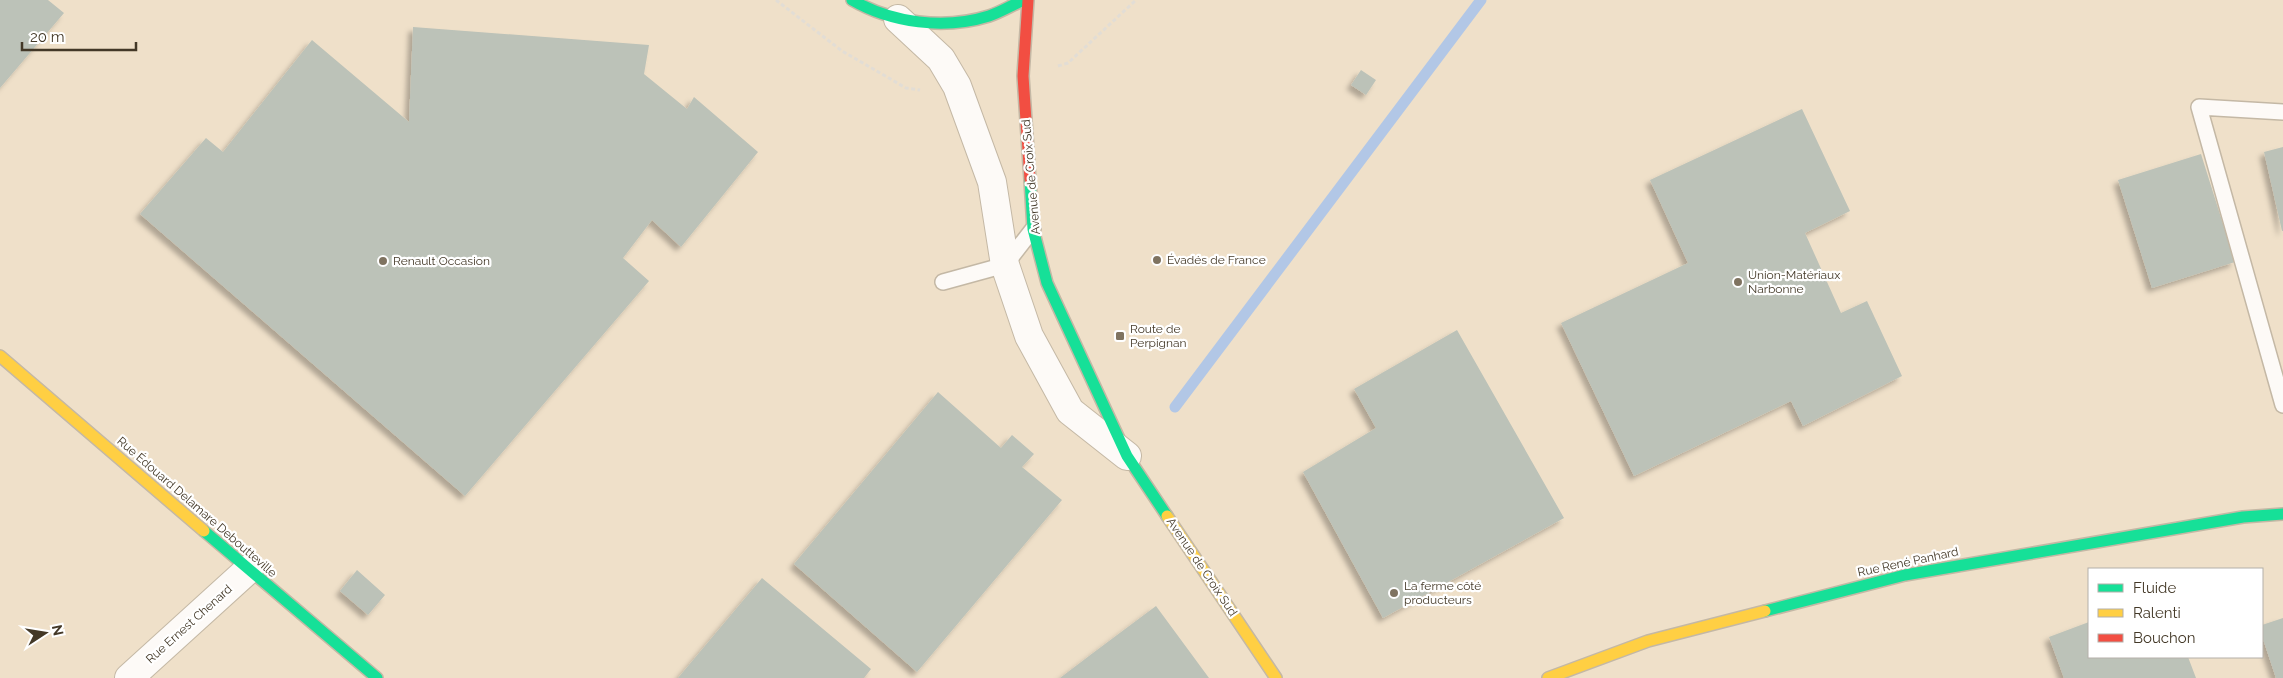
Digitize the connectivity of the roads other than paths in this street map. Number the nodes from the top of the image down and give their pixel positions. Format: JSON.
{"nodes":[{"id":1,"x":852,"y":0,"type":"edge"},
{"id":2,"x":1024,"y":0,"type":"edge"},
{"id":3,"x":1028,"y":0,"type":"edge"},
{"id":4,"x":898,"y":20,"type":"junction"},
{"id":5,"x":2283,"y":112,"type":"edge"},
{"id":6,"x":1033,"y":229,"type":"junction"},
{"id":7,"x":1004,"y":265,"type":"junction"},
{"id":8,"x":943,"y":282,"type":"dead end"},
{"id":9,"x":0,"y":356,"type":"edge"},
{"id":10,"x":2283,"y":405,"type":"edge"},
{"id":11,"x":1127,"y":456,"type":"junction"},
{"id":12,"x":2283,"y":514,"type":"edge"},
{"id":13,"x":249,"y":569,"type":"junction"},
{"id":14,"x":129,"y":678,"type":"edge"},
{"id":15,"x":376,"y":678,"type":"edge"},
{"id":16,"x":1276,"y":678,"type":"edge"},
{"id":17,"x":1548,"y":678,"type":"edge"}],
"edges":[{"from":1,"to":4,"type":"street"},
{"from":2,"to":4,"type":"street"},
{"from":3,"to":6,"type":"street","name":"Avenue de Croix Sud"},
{"from":4,"to":7,"type":"street","name":"Avenue de Croix Sud"},
{"from":5,"to":10,"type":"lane"},
{"from":6,"to":7,"type":"lane"},
{"from":6,"to":11,"type":"street","name":"Avenue de Croix Sud"},
{"from":7,"to":8,"type":"lane"},
{"from":7,"to":11,"type":"street","name":"Avenue de Croix Sud"},
{"from":9,"to":13,"type":"street","name":"Rue Édouard Delamare Deboutteville"},
{"from":11,"to":16,"type":"street","name":"Avenue de Croix Sud"},
{"from":12,"to":17,"type":"street","name":"Rue René Panhard"},
{"from":13,"to":14,"type":"street","name":"Rue Ernest Chenard"},
{"from":13,"to":15,"type":"street","name":"Rue Édouard Delamare Deboutteville"}]}
